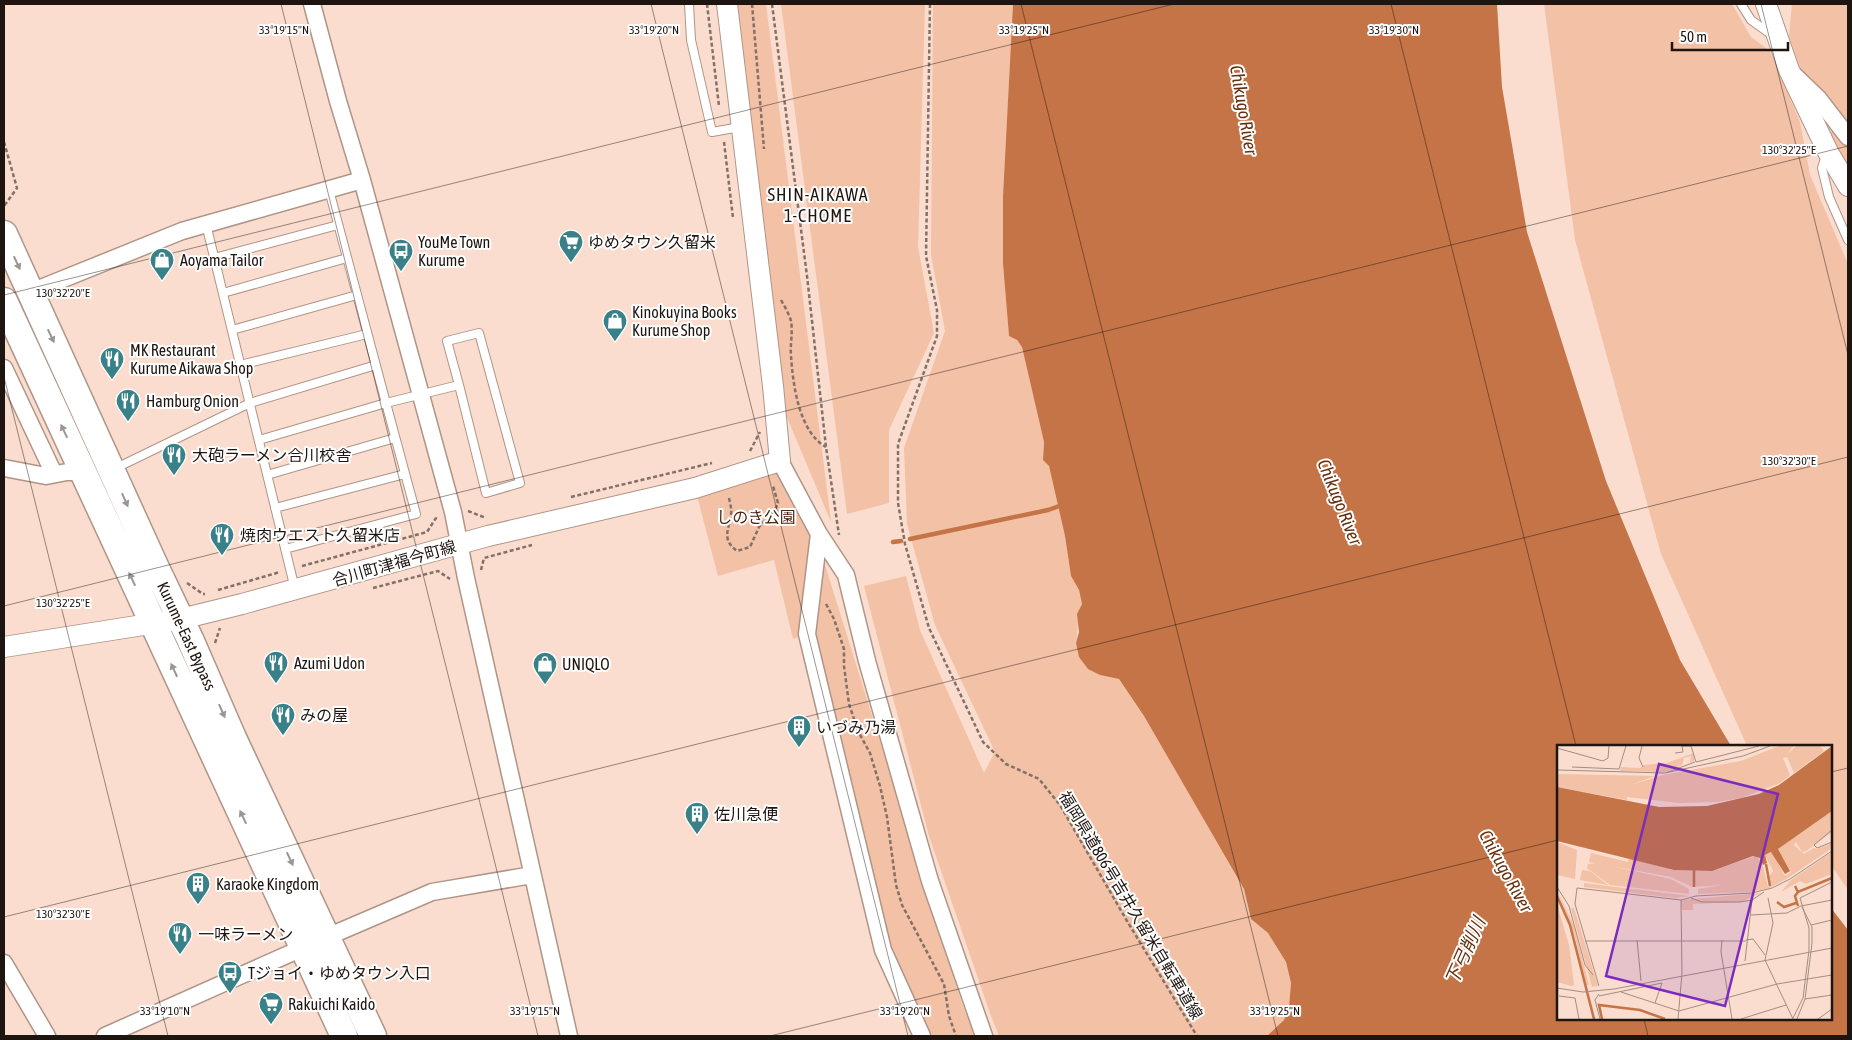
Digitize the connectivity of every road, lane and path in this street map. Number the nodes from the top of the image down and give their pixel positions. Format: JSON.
{"nodes":[{"id":1,"x":312,"y":4,"type":"edge"},
{"id":2,"x":689,"y":4,"type":"edge"},
{"id":3,"x":707,"y":4,"type":"edge"},
{"id":4,"x":727,"y":4,"type":"edge"},
{"id":5,"x":752,"y":4,"type":"edge"},
{"id":6,"x":772,"y":4,"type":"edge"},
{"id":7,"x":930,"y":4,"type":"edge"},
{"id":8,"x":1741,"y":4,"type":"edge"},
{"id":9,"x":1766,"y":4,"type":"edge"},
{"id":10,"x":1778,"y":39,"type":"junction"},
{"id":11,"x":1789,"y":70,"type":"junction"},
{"id":12,"x":731,"y":128,"type":"junction"},
{"id":13,"x":1848,"y":137,"type":"edge"},
{"id":14,"x":4,"y":142,"type":"edge"},
{"id":15,"x":1828,"y":152,"type":"junction"},
{"id":16,"x":764,"y":158,"type":"dead end"},
{"id":17,"x":362,"y":180,"type":"junction"},
{"id":18,"x":1848,"y":186,"type":"edge"},
{"id":19,"x":329,"y":190,"type":"junction"},
{"id":20,"x":4,"y":206,"type":"edge"},
{"id":21,"x":206,"y":224,"type":"junction"},
{"id":22,"x":338,"y":225,"type":"junction"},
{"id":23,"x":734,"y":227,"type":"dead end"},
{"id":24,"x":4,"y":234,"type":"edge"},
{"id":25,"x":1848,"y":240,"type":"edge"},
{"id":26,"x":214,"y":258,"type":"junction"},
{"id":27,"x":347,"y":258,"type":"junction"},
{"id":28,"x":31,"y":292,"type":"junction"},
{"id":29,"x":223,"y":293,"type":"junction"},
{"id":30,"x":357,"y":295,"type":"junction"},
{"id":31,"x":780,"y":297,"type":"dead end"},
{"id":32,"x":4,"y":302,"type":"edge"},
{"id":33,"x":232,"y":330,"type":"junction"},
{"id":34,"x":367,"y":334,"type":"junction"},
{"id":35,"x":240,"y":365,"type":"junction"},
{"id":36,"x":376,"y":365,"type":"junction"},
{"id":37,"x":4,"y":368,"type":"edge"},
{"id":38,"x":459,"y":385,"type":"junction"},
{"id":39,"x":420,"y":395,"type":"junction"},
{"id":40,"x":250,"y":403,"type":"junction"},
{"id":41,"x":386,"y":403,"type":"junction"},
{"id":42,"x":760,"y":432,"type":"dead end"},
{"id":43,"x":395,"y":438,"type":"junction"},
{"id":44,"x":259,"y":440,"type":"junction"},
{"id":45,"x":826,"y":447,"type":"junction"},
{"id":46,"x":748,"y":454,"type":"dead end"},
{"id":47,"x":720,"y":460,"type":"dead end"},
{"id":48,"x":780,"y":460,"type":"junction"},
{"id":49,"x":4,"y":468,"type":"edge"},
{"id":50,"x":112,"y":470,"type":"junction"},
{"id":51,"x":82,"y":472,"type":"junction"},
{"id":52,"x":54,"y":474,"type":"junction"},
{"id":53,"x":405,"y":474,"type":"junction"},
{"id":54,"x":267,"y":475,"type":"junction"},
{"id":55,"x":773,"y":486,"type":"dead end"},
{"id":56,"x":570,"y":497,"type":"dead end"},
{"id":57,"x":729,"y":498,"type":"dead end"},
{"id":58,"x":275,"y":508,"type":"junction"},
{"id":59,"x":466,"y":510,"type":"dead end"},
{"id":60,"x":494,"y":516,"type":"dead end"},
{"id":61,"x":436,"y":518,"type":"dead end"},
{"id":62,"x":819,"y":534,"type":"junction"},
{"id":63,"x":840,"y":537,"type":"dead end"},
{"id":64,"x":460,"y":544,"type":"junction"},
{"id":65,"x":285,"y":549,"type":"junction"},
{"id":66,"x":492,"y":556,"type":"dead end"},
{"id":67,"x":290,"y":569,"type":"junction"},
{"id":68,"x":480,"y":574,"type":"dead end"},
{"id":69,"x":181,"y":579,"type":"dead end"},
{"id":70,"x":454,"y":581,"type":"dead end"},
{"id":71,"x":814,"y":585,"type":"junction"},
{"id":72,"x":372,"y":588,"type":"dead end"},
{"id":73,"x":295,"y":591,"type":"junction"},
{"id":74,"x":181,"y":619,"type":"junction"},
{"id":75,"x":154,"y":622,"type":"junction"},
{"id":76,"x":229,"y":626,"type":"dead end"},
{"id":77,"x":214,"y":644,"type":"dead end"},
{"id":78,"x":4,"y":646,"type":"edge"},
{"id":79,"x":532,"y":875,"type":"junction"},
{"id":80,"x":327,"y":937,"type":"junction"},
{"id":81,"x":304,"y":947,"type":"junction"},
{"id":82,"x":4,"y":963,"type":"edge"},
{"id":83,"x":47,"y":1036,"type":"edge"},
{"id":84,"x":105,"y":1036,"type":"edge"},
{"id":85,"x":344,"y":1036,"type":"edge"},
{"id":86,"x":373,"y":1036,"type":"edge"},
{"id":87,"x":569,"y":1036,"type":"edge"},
{"id":88,"x":922,"y":1036,"type":"edge"},
{"id":89,"x":956,"y":1036,"type":"edge"},
{"id":90,"x":984,"y":1036,"type":"edge"},
{"id":91,"x":1197,"y":1036,"type":"edge"}],
"edges":[{"from":1,"to":17,"type":"street"},
{"from":2,"to":12,"type":"lane"},
{"from":3,"to":12,"type":"path"},
{"from":4,"to":12,"type":"street"},
{"from":5,"to":16,"type":"path"},
{"from":6,"to":45,"type":"path"},
{"from":7,"to":91,"type":"path","name":"福岡県道806号吉井久留米自転車道線"},
{"from":8,"to":10,"type":"lane"},
{"from":9,"to":10,"type":"street"},
{"from":10,"to":11,"type":"street"},
{"from":11,"to":13,"type":"street"},
{"from":11,"to":15,"type":"street"},
{"from":12,"to":23,"type":"path"},
{"from":12,"to":48,"type":"street"},
{"from":14,"to":20,"type":"path"},
{"from":15,"to":18,"type":"street"},
{"from":15,"to":25,"type":"lane"},
{"from":17,"to":19,"type":"street"},
{"from":17,"to":39,"type":"street"},
{"from":19,"to":21,"type":"street"},
{"from":19,"to":22,"type":"lane"},
{"from":21,"to":26,"type":"lane"},
{"from":21,"to":28,"type":"street"},
{"from":22,"to":26,"type":"lane"},
{"from":22,"to":27,"type":"lane"},
{"from":24,"to":28,"type":"highway","name":"Kurume-East Bypass","one_way":true},
{"from":26,"to":29,"type":"lane"},
{"from":27,"to":29,"type":"lane"},
{"from":27,"to":30,"type":"lane"},
{"from":28,"to":50,"type":"highway","name":"Kurume-East Bypass","one_way":true},
{"from":29,"to":33,"type":"lane"},
{"from":30,"to":33,"type":"lane"},
{"from":30,"to":34,"type":"lane"},
{"from":31,"to":45,"type":"path"},
{"from":51,"to":32,"type":"highway","name":"Kurume-East Bypass","one_way":true},
{"from":33,"to":35,"type":"lane"},
{"from":34,"to":35,"type":"lane"},
{"from":34,"to":36,"type":"lane"},
{"from":35,"to":40,"type":"lane"},
{"from":36,"to":40,"type":"lane"},
{"from":36,"to":41,"type":"lane"},
{"from":37,"to":52,"type":"street"},
{"from":38,"to":38,"type":"lane"},
{"from":38,"to":39,"type":"lane"},
{"from":39,"to":41,"type":"lane"},
{"from":39,"to":64,"type":"street"},
{"from":40,"to":44,"type":"lane"},
{"from":40,"to":50,"type":"lane"},
{"from":41,"to":43,"type":"lane"},
{"from":41,"to":44,"type":"lane"},
{"from":42,"to":46,"type":"path"},
{"from":43,"to":53,"type":"lane"},
{"from":43,"to":54,"type":"lane"},
{"from":44,"to":54,"type":"lane"},
{"from":45,"to":63,"type":"path"},
{"from":47,"to":56,"type":"path"},
{"from":48,"to":62,"type":"street"},
{"from":48,"to":64,"type":"street","name":"合川町津福今町線"},
{"from":49,"to":52,"type":"street"},
{"from":50,"to":74,"type":"highway","name":"Kurume-East Bypass","one_way":true},
{"from":51,"to":52,"type":"street"},
{"from":75,"to":51,"type":"highway","name":"Kurume-East Bypass","one_way":true},
{"from":53,"to":58,"type":"lane"},
{"from":53,"to":65,"type":"lane"},
{"from":54,"to":58,"type":"lane"},
{"from":55,"to":57,"type":"path"},
{"from":58,"to":65,"type":"lane"},
{"from":59,"to":60,"type":"path"},
{"from":61,"to":67,"type":"path"},
{"from":62,"to":71,"type":"street"},
{"from":62,"to":90,"type":"street"},
{"from":64,"to":73,"type":"street","name":"合川町津福今町線"},
{"from":64,"to":79,"type":"street"},
{"from":65,"to":67,"type":"lane"},
{"from":66,"to":68,"type":"path"},
{"from":67,"to":69,"type":"path"},
{"from":67,"to":73,"type":"lane"},
{"from":70,"to":72,"type":"path"},
{"from":71,"to":88,"type":"street"},
{"from":71,"to":89,"type":"path"},
{"from":73,"to":74,"type":"street","name":"合川町津福今町線"},
{"from":74,"to":75,"type":"street","name":"合川町津福今町線"},
{"from":74,"to":80,"type":"highway","name":"Kurume-East Bypass","one_way":true},
{"from":75,"to":78,"type":"street","name":"合川町津福今町線"},
{"from":81,"to":75,"type":"highway","name":"Kurume-East Bypass","one_way":true},
{"from":76,"to":77,"type":"path"},
{"from":79,"to":80,"type":"street"},
{"from":79,"to":87,"type":"street"},
{"from":80,"to":81,"type":"street"},
{"from":80,"to":86,"type":"highway","name":"Kurume-East Bypass"},
{"from":81,"to":84,"type":"street"},
{"from":81,"to":85,"type":"highway","name":"Kurume-East Bypass"},
{"from":82,"to":83,"type":"street"}]}
